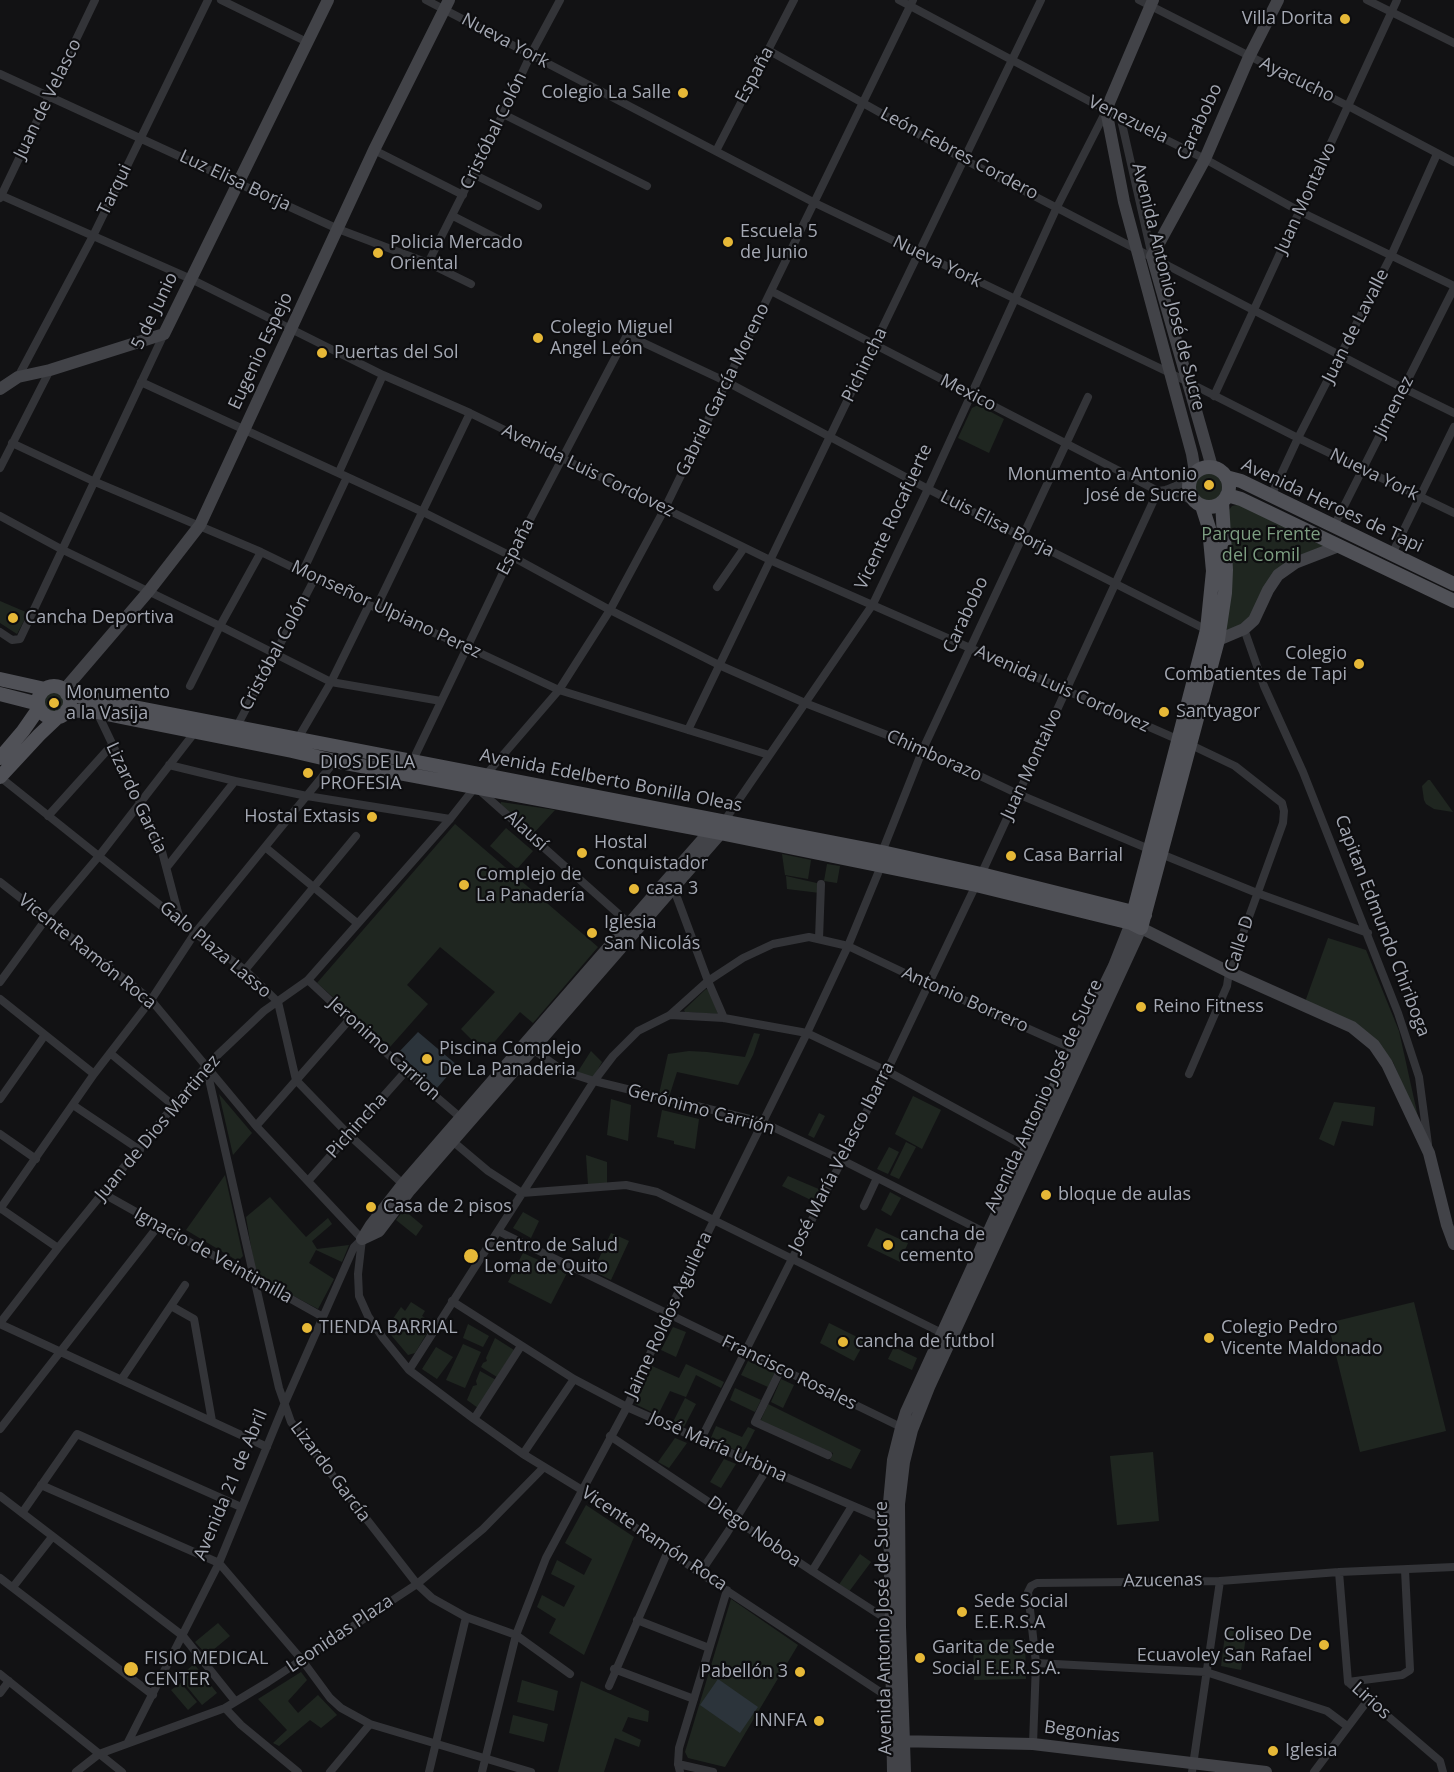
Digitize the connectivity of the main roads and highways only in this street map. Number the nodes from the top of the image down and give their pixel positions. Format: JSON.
{"nodes":[{"id":1,"x":328,"y":0,"type":"edge"},
{"id":2,"x":1278,"y":0,"type":"edge"},
{"id":3,"x":1147,"y":2,"type":"edge"},
{"id":4,"x":446,"y":5,"type":"edge"},
{"id":5,"x":1152,"y":256,"type":"joint"},
{"id":6,"x":2,"y":385,"type":"edge"},
{"id":7,"x":1212,"y":467,"type":"junction"},
{"id":8,"x":1192,"y":476,"type":"junction"},
{"id":9,"x":1226,"y":477,"type":"junction"},
{"id":10,"x":1246,"y":501,"type":"junction"},
{"id":11,"x":1198,"y":503,"type":"junction"},
{"id":12,"x":1224,"y":504,"type":"junction"},
{"id":13,"x":1339,"y":546,"type":"junction"},
{"id":14,"x":1453,"y":582,"type":"edge"},
{"id":15,"x":1454,"y":601,"type":"edge"},
{"id":16,"x":1218,"y":640,"type":"junction"},
{"id":17,"x":0,"y":679,"type":"edge"},
{"id":18,"x":45,"y":689,"type":"junction"},
{"id":19,"x":66,"y":692,"type":"junction"},
{"id":20,"x":0,"y":694,"type":"edge"},
{"id":21,"x":16,"y":698,"type":"junction"},
{"id":22,"x":38,"y":706,"type":"junction"},
{"id":23,"x":94,"y":712,"type":"junction"},
{"id":24,"x":63,"y":714,"type":"junction"},
{"id":25,"x":29,"y":723,"type":"junction"},
{"id":26,"x":42,"y":731,"type":"junction"},
{"id":27,"x":1185,"y":742,"type":"junction"},
{"id":28,"x":0,"y":758,"type":"edge"},
{"id":29,"x":0,"y":777,"type":"edge"},
{"id":30,"x":480,"y":781,"type":"junction"},
{"id":31,"x":719,"y":828,"type":"junction"},
{"id":32,"x":1137,"y":919,"type":"junction"},
{"id":33,"x":529,"y":1046,"type":"junction"},
{"id":34,"x":449,"y":1138,"type":"junction"},
{"id":35,"x":362,"y":1239,"type":"road end"},
{"id":36,"x":1454,"y":1244,"type":"edge"},
{"id":37,"x":898,"y":1741,"type":"junction"},
{"id":38,"x":1193,"y":1767,"type":"edge"},
{"id":39,"x":893,"y":1772,"type":"edge"},
{"id":40,"x":905,"y":1772,"type":"edge"},
{"id":41,"x":1266,"y":1772,"type":"edge"}],
"edges":[{"from":1,"to":6,"type":"main road","name":"5 de Junio"},
{"from":2,"to":5,"type":"main road","name":"Carabobo"},
{"from":3,"to":8,"type":"main road","name":"Avenida Antonio José de Sucre"},
{"from":4,"to":19,"type":"main road","name":"Eugenio Espejo"},
{"from":5,"to":7,"type":"main road","name":"Avenida Antonio José de Sucre"},
{"from":7,"to":8,"type":"main road"},
{"from":7,"to":9,"type":"main road"},
{"from":8,"to":11,"type":"main road"},
{"from":9,"to":12,"type":"main road"},
{"from":9,"to":14,"type":"main road","name":"Avenida Heroes de Tapi"},
{"from":10,"to":12,"type":"main road","name":"Avenida Heroes de Tapi"},
{"from":10,"to":12,"type":"main road"},
{"from":10,"to":13,"type":"main road","name":"Avenida Heroes de Tapi"},
{"from":11,"to":12,"type":"main road"},
{"from":11,"to":27,"type":"main road","name":"Avenida Antonio José de Sucre"},
{"from":12,"to":16,"type":"main road","name":"Avenida Antonio José de Sucre"},
{"from":13,"to":15,"type":"main road","name":"Avenida Heroes de Tapi"},
{"from":13,"to":16,"type":"main road"},
{"from":16,"to":27,"type":"main road","name":"Avenida Antonio José de Sucre"},
{"from":17,"to":18,"type":"main road"},
{"from":18,"to":19,"type":"main road"},
{"from":18,"to":22,"type":"main road"},
{"from":19,"to":24,"type":"main road"},
{"from":19,"to":30,"type":"main road","name":"Avenida Edelberto Bonilla Oleas"},
{"from":20,"to":21,"type":"main road"},
{"from":21,"to":22,"type":"main road"},
{"from":21,"to":25,"type":"main road"},
{"from":22,"to":24,"type":"main road"},
{"from":22,"to":25,"type":"main road"},
{"from":23,"to":24,"type":"main road","name":"Avenida Edelberto Bonilla Oleas"},
{"from":23,"to":26,"type":"main road"},
{"from":23,"to":30,"type":"main road","name":"Avenida Edelberto Bonilla Oleas"},
{"from":24,"to":26,"type":"main road"},
{"from":25,"to":28,"type":"main road"},
{"from":26,"to":29,"type":"main road"},
{"from":27,"to":32,"type":"main road","name":"Avenida Antonio José de Sucre"},
{"from":30,"to":31,"type":"main road","name":"Avenida Edelberto Bonilla Oleas"},
{"from":31,"to":32,"type":"main road","name":"Avenida Edelberto Bonilla Oleas"},
{"from":31,"to":33,"type":"main road","name":"Avenida 21 de Abril"},
{"from":32,"to":36,"type":"main road","name":"Capitan Edmundo Chiriboga"},
{"from":32,"to":37,"type":"main road","name":"Avenida Antonio José de Sucre"},
{"from":33,"to":34,"type":"main road","name":"Avenida 21 de Abril"},
{"from":33,"to":34,"type":"main road","name":"Avenida 21 de Abril"},
{"from":34,"to":35,"type":"main road","name":"Avenida 21 de Abril"},
{"from":37,"to":38,"type":"main road","name":"Begonias"},
{"from":37,"to":39,"type":"main road","name":"Avenida Antonio José de Sucre"},
{"from":37,"to":40,"type":"main road","name":"Avenida Antonio José de Sucre"},
{"from":38,"to":41,"type":"main road","name":"Begonias"}]}
